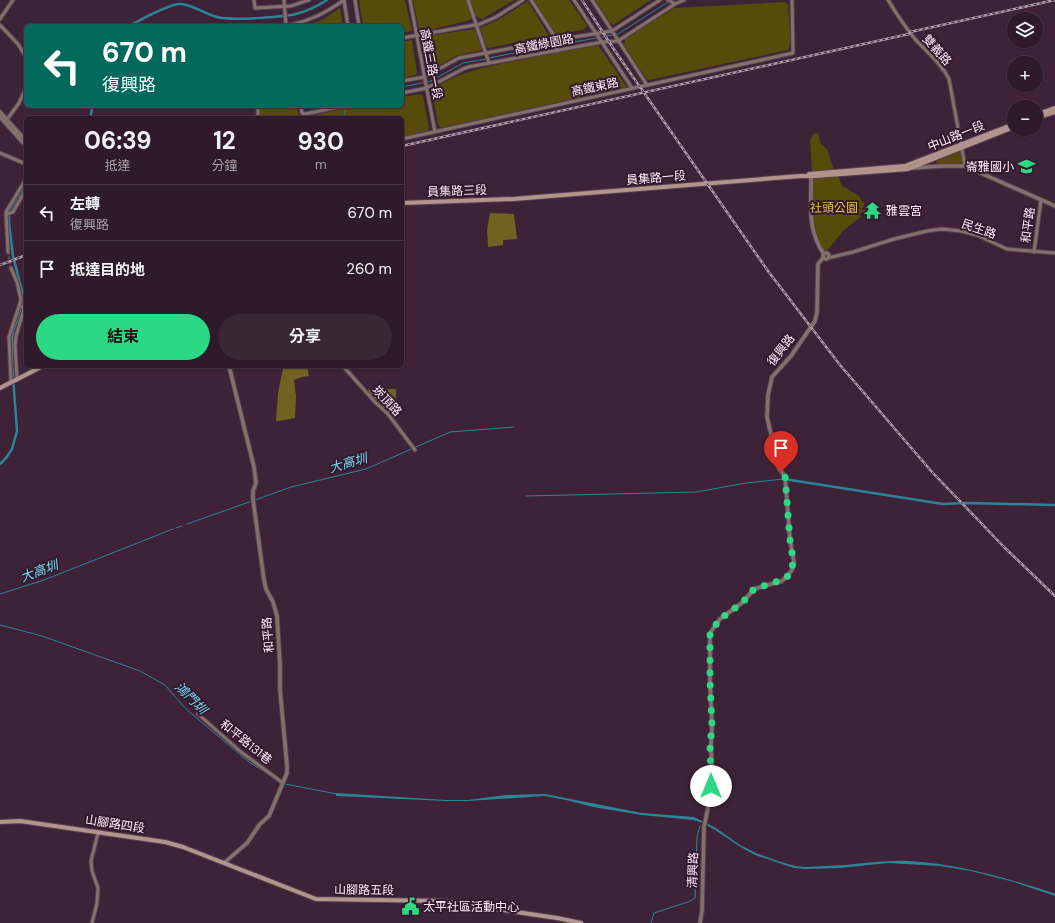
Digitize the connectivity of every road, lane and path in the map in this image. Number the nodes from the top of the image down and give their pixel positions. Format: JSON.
{"nodes":[{"id":1,"x":13,"y":0,"type":"edge"},
{"id":2,"x":254,"y":0,"type":"edge"},
{"id":3,"x":284,"y":0,"type":"edge"},
{"id":4,"x":309,"y":0,"type":"edge"},
{"id":5,"x":344,"y":0,"type":"edge"},
{"id":6,"x":355,"y":0,"type":"edge"},
{"id":7,"x":410,"y":0,"type":"edge"},
{"id":8,"x":468,"y":0,"type":"edge"},
{"id":9,"x":523,"y":0,"type":"edge"},
{"id":10,"x":531,"y":0,"type":"edge"},
{"id":11,"x":574,"y":0,"type":"edge"},
{"id":12,"x":592,"y":0,"type":"edge"},
{"id":13,"x":660,"y":0,"type":"edge"},
{"id":14,"x":668,"y":0,"type":"edge"},
{"id":15,"x":684,"y":0,"type":"edge"},
{"id":16,"x":792,"y":0,"type":"edge"},
{"id":17,"x":888,"y":0,"type":"edge"},
{"id":18,"x":675,"y":4,"type":"junction"},
{"id":19,"x":284,"y":6,"type":"junction"},
{"id":20,"x":0,"y":20,"type":"edge"},
{"id":21,"x":285,"y":24,"type":"edge"},
{"id":22,"x":293,"y":24,"type":"edge"},
{"id":23,"x":348,"y":24,"type":"edge"},
{"id":24,"x":359,"y":24,"type":"edge"},
{"id":25,"x":0,"y":25,"type":"edge"},
{"id":26,"x":476,"y":25,"type":"junction"},
{"id":27,"x":612,"y":31,"type":"junction"},
{"id":28,"x":595,"y":33,"type":"junction"},
{"id":29,"x":417,"y":35,"type":"junction"},
{"id":30,"x":404,"y":38,"type":"edge"},
{"id":31,"x":555,"y":40,"type":"junction"},
{"id":32,"x":618,"y":41,"type":"junction"},
{"id":33,"x":602,"y":42,"type":"junction"},
{"id":34,"x":557,"y":51,"type":"junction"},
{"id":35,"x":486,"y":53,"type":"junction"},
{"id":36,"x":24,"y":54,"type":"edge"},
{"id":37,"x":489,"y":63,"type":"junction"},
{"id":38,"x":424,"y":77,"type":"junction"},
{"id":39,"x":404,"y":81,"type":"edge"},
{"id":40,"x":647,"y":85,"type":"junction"},
{"id":41,"x":427,"y":88,"type":"junction"},
{"id":42,"x":632,"y":88,"type":"junction"},
{"id":43,"x":24,"y":92,"type":"edge"},
{"id":44,"x":404,"y":93,"type":"edge"},
{"id":45,"x":301,"y":108,"type":"edge"},
{"id":46,"x":334,"y":108,"type":"edge"},
{"id":47,"x":1055,"y":109,"type":"edge"},
{"id":48,"x":0,"y":112,"type":"edge"},
{"id":49,"x":1043,"y":113,"type":"edge"},
{"id":50,"x":1043,"y":115,"type":"edge"},
{"id":51,"x":0,"y":117,"type":"edge"},
{"id":52,"x":6,"y":121,"type":"junction"},
{"id":53,"x":1007,"y":127,"type":"edge"},
{"id":54,"x":1007,"y":130,"type":"edge"},
{"id":55,"x":435,"y":132,"type":"junction"},
{"id":56,"x":24,"y":139,"type":"edge"},
{"id":57,"x":404,"y":139,"type":"edge"},
{"id":58,"x":24,"y":144,"type":"edge"},
{"id":59,"x":961,"y":146,"type":"junction"},
{"id":60,"x":0,"y":153,"type":"edge"},
{"id":61,"x":24,"y":163,"type":"edge"},
{"id":62,"x":965,"y":166,"type":"junction"},
{"id":63,"x":906,"y":168,"type":"junction"},
{"id":64,"x":811,"y":175,"type":"junction"},
{"id":65,"x":24,"y":182,"type":"edge"},
{"id":66,"x":24,"y":193,"type":"edge"},
{"id":67,"x":513,"y":199,"type":"joint"},
{"id":68,"x":1041,"y":200,"type":"junction"},
{"id":69,"x":404,"y":203,"type":"edge"},
{"id":70,"x":1055,"y":206,"type":"edge"},
{"id":71,"x":6,"y":214,"type":"junction"},
{"id":72,"x":8,"y":252,"type":"tunnel mouth"},
{"id":73,"x":1034,"y":252,"type":"junction"},
{"id":74,"x":1055,"y":253,"type":"edge"},
{"id":75,"x":824,"y":256,"type":"junction"},
{"id":76,"x":828,"y":258,"type":"joint"},
{"id":77,"x":11,"y":268,"type":"tunnel mouth"},
{"id":78,"x":20,"y":305,"type":"junction"},
{"id":79,"x":39,"y":368,"type":"edge"},
{"id":80,"x":229,"y":368,"type":"edge"},
{"id":81,"x":345,"y":368,"type":"edge"},
{"id":82,"x":14,"y":381,"type":"junction"},
{"id":83,"x":0,"y":388,"type":"edge"},
{"id":84,"x":415,"y":450,"type":"dead end"},
{"id":85,"x":198,"y":714,"type":"dead end"},
{"id":86,"x":283,"y":783,"type":"junction"},
{"id":87,"x":705,"y":817,"type":"joint"},
{"id":88,"x":0,"y":822,"type":"edge"},
{"id":89,"x":98,"y":833,"type":"junction"},
{"id":90,"x":224,"y":863,"type":"junction"},
{"id":91,"x":92,"y":923,"type":"edge"},
{"id":92,"x":581,"y":923,"type":"edge"},
{"id":93,"x":700,"y":923,"type":"edge"}],
"edges":[{"from":1,"to":20,"type":"street"},
{"from":2,"to":19,"type":"street"},
{"from":3,"to":19,"type":"street"},
{"from":4,"to":19,"type":"street"},
{"from":5,"to":22,"type":"street"},
{"from":5,"to":23,"type":"street"},
{"from":6,"to":24,"type":"street"},
{"from":7,"to":29,"type":"street","name":"高鐵三路一段"},
{"from":8,"to":26,"type":"street"},
{"from":9,"to":26,"type":"street"},
{"from":10,"to":31,"type":"street"},
{"from":11,"to":28,"type":"street"},
{"from":12,"to":27,"type":"street"},
{"from":13,"to":27,"type":"street","name":"高鐵綠園路"},
{"from":14,"to":18,"type":"street"},
{"from":15,"to":18,"type":"street","name":"高鐵綠園路"},
{"from":16,"to":40,"type":"street","name":"高鐵東路"},
{"from":17,"to":59,"type":"street","name":"雙義路"},
{"from":18,"to":32,"type":"street","name":"高鐵綠園路"},
{"from":19,"to":21,"type":"street"},
{"from":25,"to":36,"type":"street"},
{"from":26,"to":29,"type":"street"},
{"from":26,"to":35,"type":"street"},
{"from":27,"to":28,"type":"street","name":"高鐵綠園路"},
{"from":27,"to":32,"type":"street"},
{"from":28,"to":31,"type":"street","name":"高鐵綠園路"},
{"from":28,"to":33,"type":"street"},
{"from":29,"to":30,"type":"street"},
{"from":29,"to":38,"type":"street","name":"高鐵三路一段"},
{"from":31,"to":34,"type":"street"},
{"from":31,"to":35,"type":"street","name":"高鐵綠園路"},
{"from":32,"to":33,"type":"street","name":"高鐵綠園路"},
{"from":32,"to":40,"type":"street"},
{"from":33,"to":34,"type":"street","name":"高鐵綠園路"},
{"from":33,"to":42,"type":"street"},
{"from":34,"to":37,"type":"street","name":"高鐵綠園路"},
{"from":35,"to":37,"type":"street"},
{"from":35,"to":38,"type":"street","name":"高鐵綠園路"},
{"from":37,"to":41,"type":"street","name":"高鐵綠園路"},
{"from":38,"to":39,"type":"street","name":"高鐵綠園路"},
{"from":38,"to":41,"type":"street","name":"高鐵三路一段"},
{"from":40,"to":42,"type":"street","name":"高鐵東路"},
{"from":41,"to":44,"type":"street","name":"高鐵綠園路"},
{"from":41,"to":55,"type":"street","name":"高鐵三路一段"},
{"from":42,"to":55,"type":"street","name":"高鐵東路"},
{"from":43,"to":52,"type":"street"},
{"from":45,"to":46,"type":"street"},
{"from":47,"to":49,"type":"main road"},
{"from":47,"to":50,"type":"main road"},
{"from":48,"to":52,"type":"street"},
{"from":51,"to":52,"type":"street"},
{"from":52,"to":56,"type":"street"},
{"from":52,"to":58,"type":"street"},
{"from":53,"to":59,"type":"main road","name":"中山路一段"},
{"from":54,"to":59,"type":"main road","name":"中山路一段"},
{"from":55,"to":57,"type":"street","name":"高鐵東路"},
{"from":59,"to":62,"type":"street","name":"雙義路"},
{"from":59,"to":63,"type":"main road","name":"中山路一段"},
{"from":60,"to":61,"type":"street"},
{"from":62,"to":63,"type":"street","name":"員集路一段"},
{"from":62,"to":68,"type":"street","name":"員集路一段"},
{"from":63,"to":64,"type":"main road","name":"員集路一段"},
{"from":64,"to":67,"type":"main road","name":"員集路一段"},
{"from":64,"to":75,"type":"street"},
{"from":65,"to":71,"type":"street"},
{"from":66,"to":71,"type":"street"},
{"from":67,"to":69,"type":"main road","name":"員集路三段"},
{"from":68,"to":70,"type":"street","name":"員集路一段"},
{"from":68,"to":73,"type":"street","name":"和平路"},
{"from":71,"to":72,"type":"street"},
{"from":73,"to":74,"type":"street","name":"民生路"},
{"from":73,"to":76,"type":"street","name":"民生路"},
{"from":75,"to":76,"type":"street"},
{"from":75,"to":87,"type":"street","name":"復興路"},
{"from":77,"to":78,"type":"street"},
{"from":78,"to":82,"type":"street"},
{"from":78,"to":82,"type":"street"},
{"from":79,"to":82,"type":"main road"},
{"from":80,"to":86,"type":"street","name":"和平路"},
{"from":81,"to":84,"type":"street","name":"崁頂路"},
{"from":82,"to":83,"type":"main road"},
{"from":85,"to":86,"type":"street","name":"和平路131巷"},
{"from":86,"to":90,"type":"street","name":"和平路"},
{"from":87,"to":93,"type":"street","name":"清興路"},
{"from":88,"to":89,"type":"main road","name":"山腳路四段"},
{"from":89,"to":90,"type":"main road","name":"山腳路四段"},
{"from":89,"to":91,"type":"street"},
{"from":90,"to":92,"type":"main road","name":"山腳路五段"}]}
